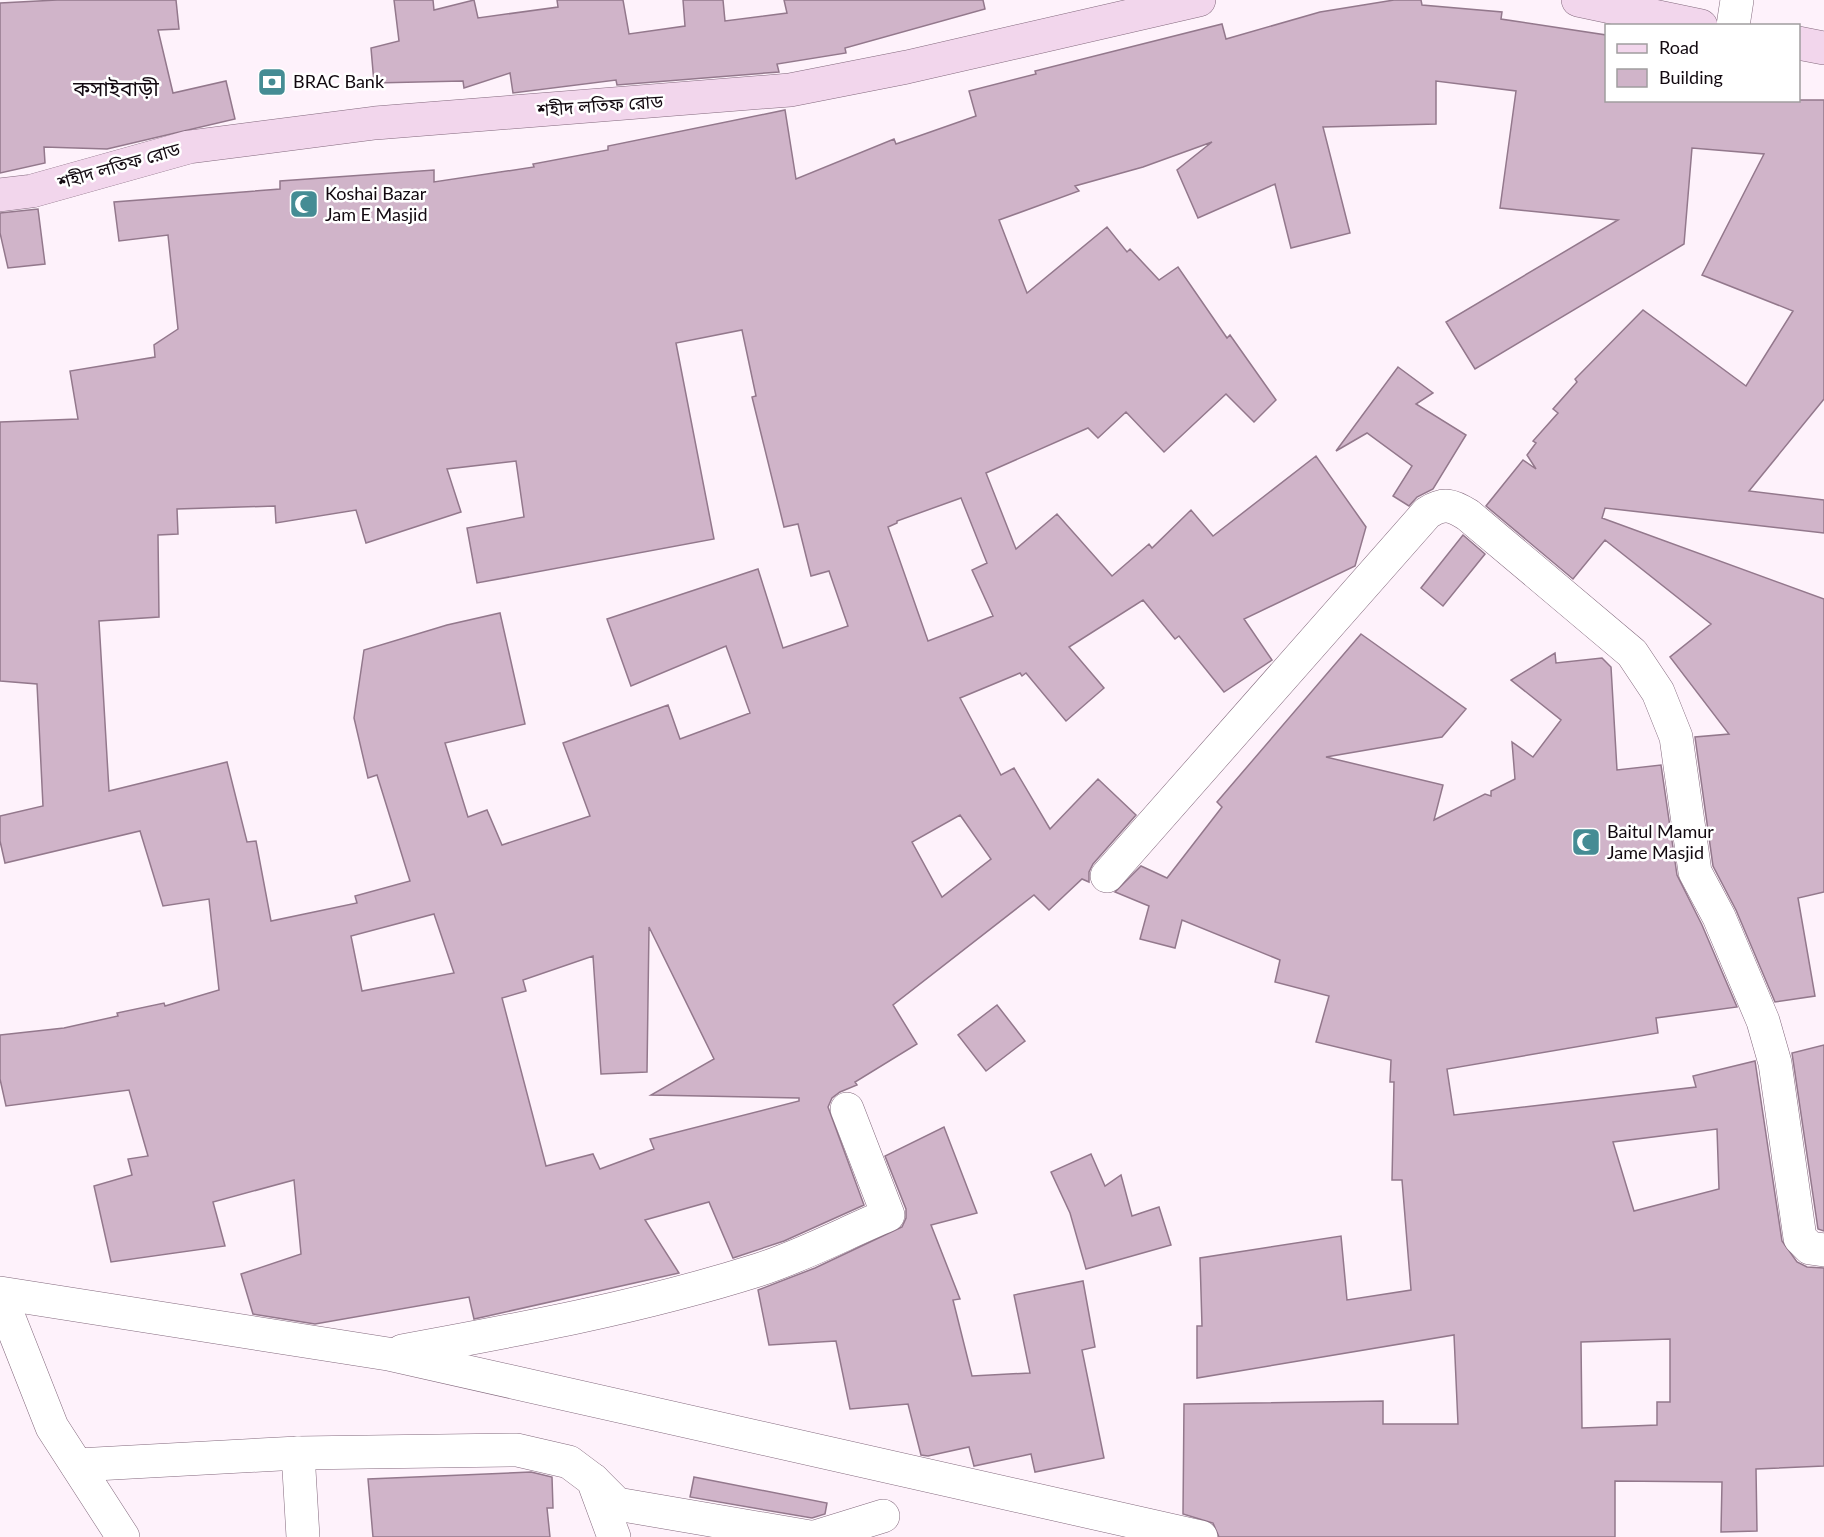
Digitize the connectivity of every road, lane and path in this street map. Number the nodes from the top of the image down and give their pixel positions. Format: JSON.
{"nodes":[{"id":1,"x":1196,"y":0,"type":"edge"},
{"id":2,"x":1578,"y":0,"type":"edge"},
{"id":3,"x":1737,"y":0,"type":"edge"},
{"id":4,"x":1692,"y":24,"type":"edge"},
{"id":5,"x":1733,"y":24,"type":"edge"},
{"id":6,"x":1800,"y":44,"type":"edge"},
{"id":7,"x":1824,"y":48,"type":"edge"},
{"id":8,"x":0,"y":195,"type":"edge"},
{"id":9,"x":1107,"y":876,"type":"dead end"},
{"id":10,"x":847,"y":1109,"type":"dead end"},
{"id":11,"x":1824,"y":1250,"type":"edge"},
{"id":12,"x":0,"y":1294,"type":"edge"},
{"id":13,"x":388,"y":1354,"type":"junction"},
{"id":14,"x":298,"y":1453,"type":"junction"},
{"id":15,"x":77,"y":1465,"type":"junction"},
{"id":16,"x":593,"y":1480,"type":"junction"},
{"id":17,"x":883,"y":1516,"type":"dead end"},
{"id":18,"x":123,"y":1537,"type":"edge"},
{"id":19,"x":303,"y":1537,"type":"edge"},
{"id":20,"x":614,"y":1537,"type":"edge"},
{"id":21,"x":810,"y":1537,"type":"edge"},
{"id":22,"x":815,"y":1537,"type":"edge"},
{"id":23,"x":1201,"y":1537,"type":"edge"}],
"edges":[{"from":1,"to":8,"type":"street","name":"শহীদ লতিফ রোড"},
{"from":2,"to":4,"type":"street"},
{"from":3,"to":5,"type":"street"},
{"from":6,"to":7,"type":"street"},
{"from":9,"to":11,"type":"street"},
{"from":10,"to":13,"type":"street"},
{"from":12,"to":13,"type":"street"},
{"from":12,"to":15,"type":"street"},
{"from":13,"to":23,"type":"street"},
{"from":14,"to":15,"type":"street"},
{"from":14,"to":16,"type":"street"},
{"from":14,"to":19,"type":"street"},
{"from":15,"to":18,"type":"street"},
{"from":16,"to":20,"type":"street"},
{"from":16,"to":21,"type":"street"},
{"from":17,"to":22,"type":"street"}]}
